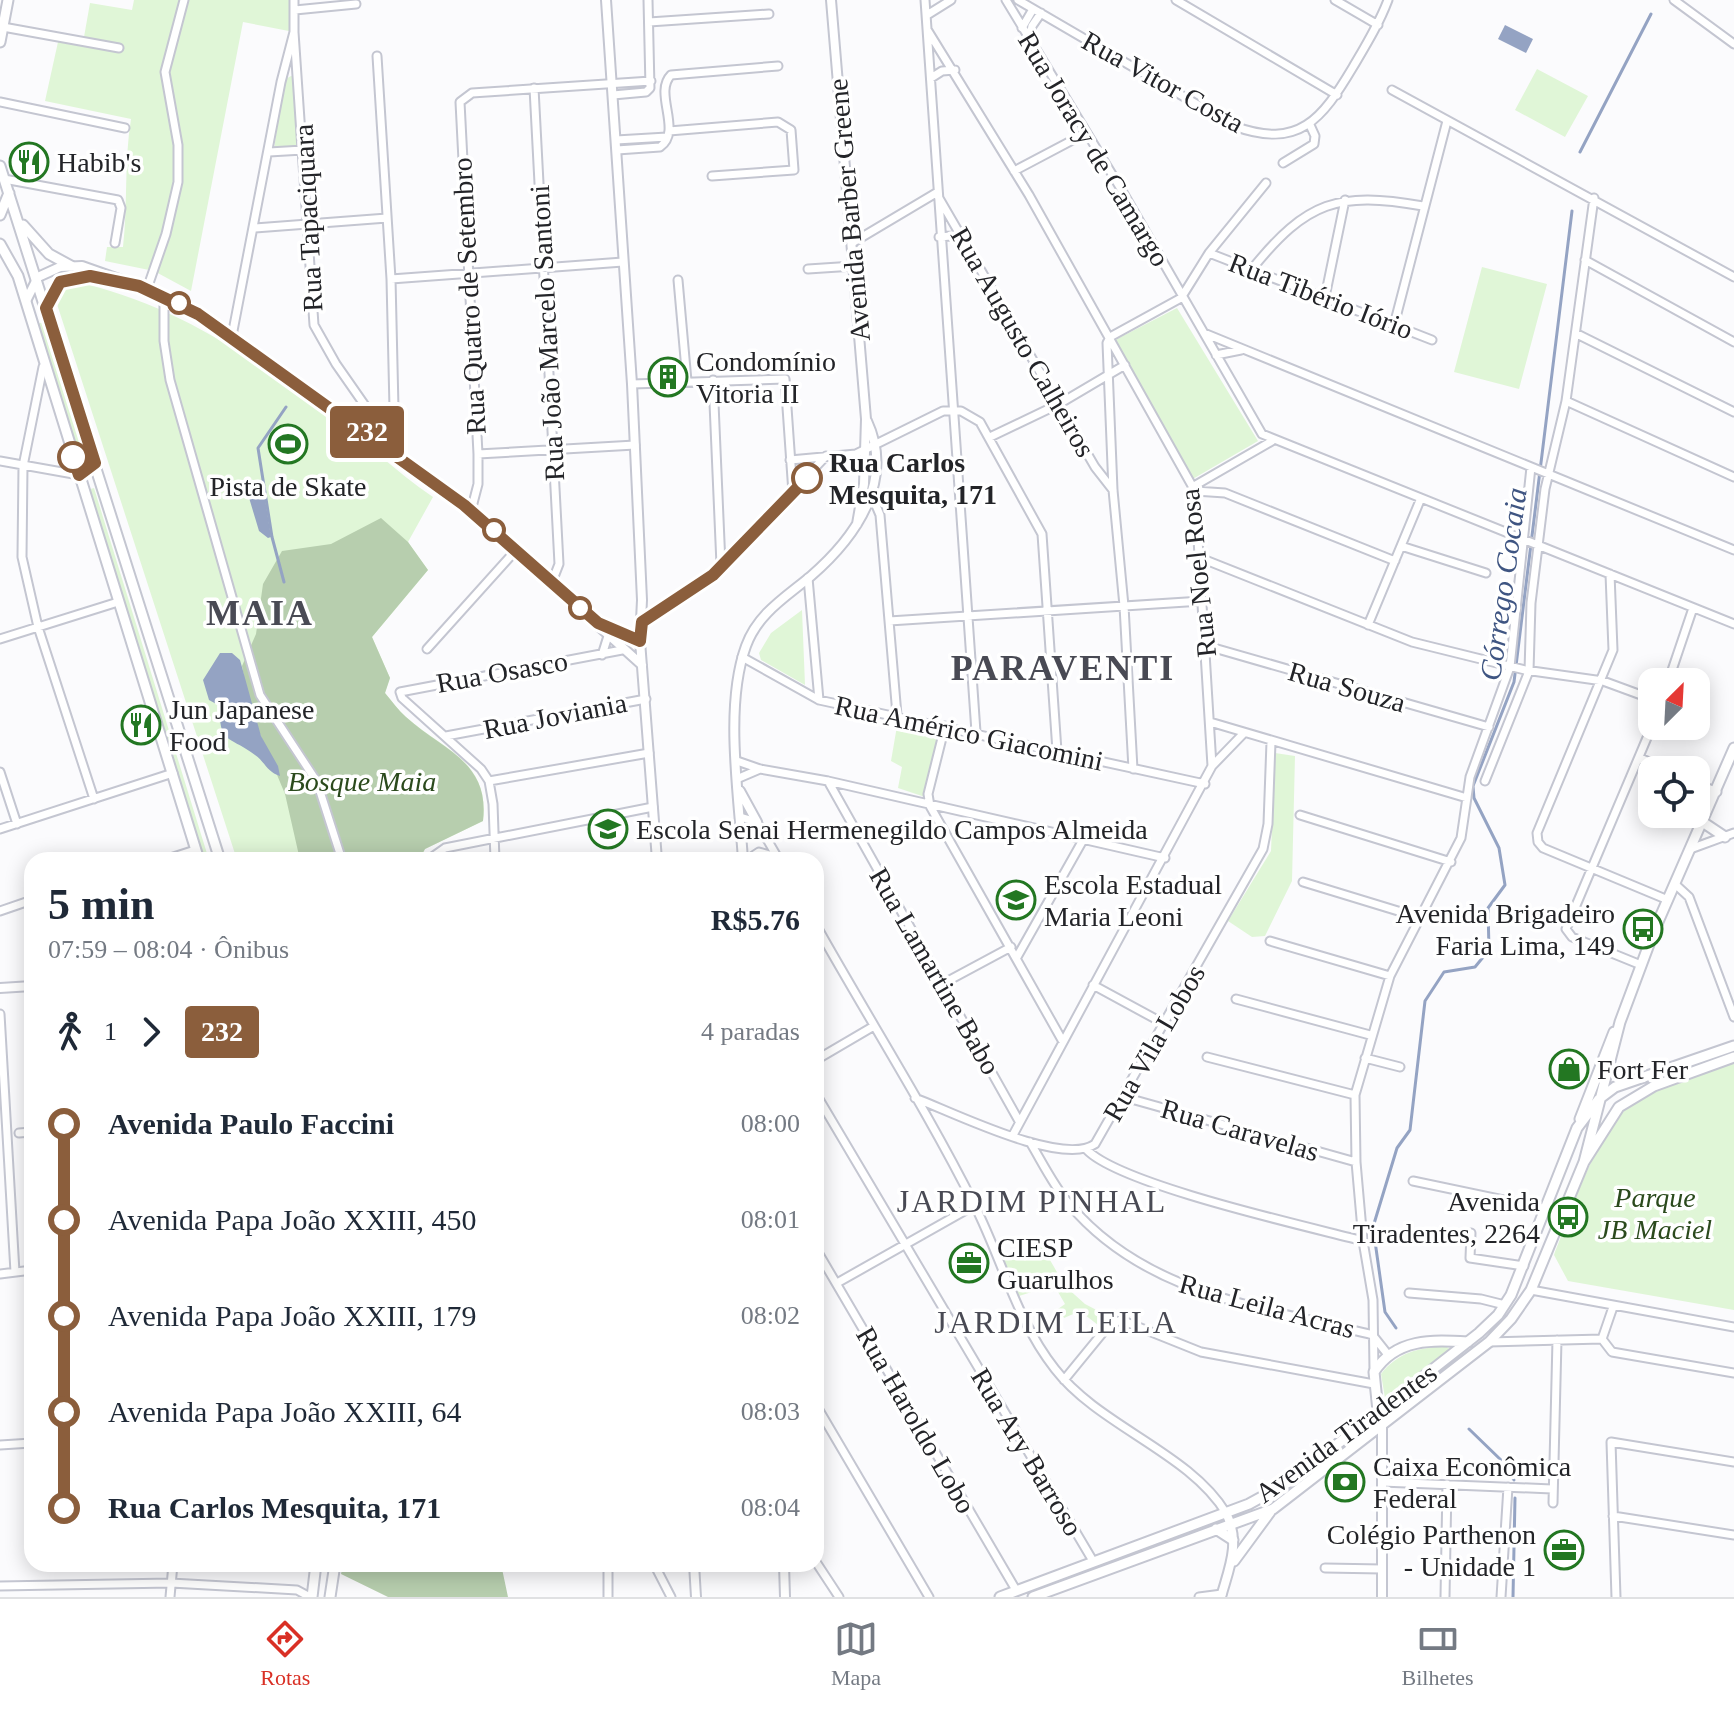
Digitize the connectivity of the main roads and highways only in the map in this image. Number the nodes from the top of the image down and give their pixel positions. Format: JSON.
{"nodes":[{"id":1,"x":8,"y":0,"type":"edge"},
{"id":2,"x":0,"y":42,"type":"edge"},
{"id":3,"x":0,"y":166,"type":"edge"},
{"id":4,"x":9,"y":193,"type":"junction"},
{"id":5,"x":0,"y":215,"type":"edge"},
{"id":6,"x":18,"y":218,"type":"junction"},
{"id":7,"x":0,"y":244,"type":"edge"},
{"id":8,"x":71,"y":266,"type":"road end"},
{"id":9,"x":1734,"y":748,"type":"edge"},
{"id":10,"x":1710,"y":809,"type":"edge"},
{"id":11,"x":1702,"y":828,"type":"edge"},
{"id":12,"x":1709,"y":828,"type":"edge"},
{"id":13,"x":1730,"y":835,"type":"edge"},
{"id":14,"x":196,"y":852,"type":"edge"},
{"id":15,"x":217,"y":852,"type":"edge"},
{"id":16,"x":1620,"y":1022,"type":"junction"},
{"id":17,"x":1734,"y":1046,"type":"edge"},
{"id":18,"x":1734,"y":1057,"type":"edge"},
{"id":19,"x":1599,"y":1099,"type":"junction"},
{"id":20,"x":1577,"y":1128,"type":"junction"},
{"id":21,"x":1584,"y":1162,"type":"junction"},
{"id":22,"x":1468,"y":1342,"type":"junction"},
{"id":23,"x":1378,"y":1411,"type":"junction"},
{"id":24,"x":1273,"y":1509,"type":"junction"},
{"id":25,"x":1198,"y":1524,"type":"junction"},
{"id":26,"x":1217,"y":1530,"type":"junction"},
{"id":27,"x":1233,"y":1540,"type":"road end"},
{"id":28,"x":1234,"y":1561,"type":"road end"},
{"id":29,"x":315,"y":1572,"type":"edge"},
{"id":30,"x":334,"y":1572,"type":"edge"},
{"id":31,"x":314,"y":1585,"type":"junction"},
{"id":32,"x":331,"y":1592,"type":"edge"},
{"id":33,"x":311,"y":1597,"type":"edge"},
{"id":34,"x":1000,"y":1597,"type":"edge"},
{"id":35,"x":1033,"y":1597,"type":"edge"}],
"edges":[{"from":1,"to":2,"type":"main road"},
{"from":3,"to":4,"type":"main road"},
{"from":4,"to":5,"type":"main road"},
{"from":4,"to":6,"type":"main road"},
{"from":6,"to":8,"type":"main road"},
{"from":6,"to":15,"type":"main road"},
{"from":7,"to":14,"type":"main road"},
{"from":9,"to":10,"type":"main road"},
{"from":11,"to":16,"type":"main road"},
{"from":12,"to":13,"type":"main road"},
{"from":16,"to":19,"type":"main road"},
{"from":16,"to":20,"type":"main road"},
{"from":17,"to":19,"type":"main road","name":"Avenida Tiradentes"},
{"from":18,"to":21,"type":"main road","name":"Avenida Tiradentes"},
{"from":19,"to":20,"type":"main road","name":"Avenida Tiradentes"},
{"from":19,"to":21,"type":"main road"},
{"from":20,"to":22,"type":"main road","name":"Avenida Tiradentes"},
{"from":21,"to":24,"type":"main road","name":"Avenida Tiradentes"},
{"from":22,"to":23,"type":"main road","name":"Avenida Tiradentes"},
{"from":22,"to":23,"type":"main road"},
{"from":23,"to":25,"type":"main road","name":"Avenida Tiradentes"},
{"from":24,"to":26,"type":"main road","name":"Avenida Tiradentes"},
{"from":24,"to":28,"type":"main road"},
{"from":25,"to":26,"type":"main road"},
{"from":25,"to":34,"type":"main road","name":"Avenida Tiradentes"},
{"from":26,"to":27,"type":"main road"},
{"from":26,"to":35,"type":"main road","name":"Avenida Tiradentes"},
{"from":29,"to":31,"type":"main road"},
{"from":30,"to":32,"type":"main road"},
{"from":31,"to":32,"type":"main road"},
{"from":31,"to":33,"type":"main road"}]}
